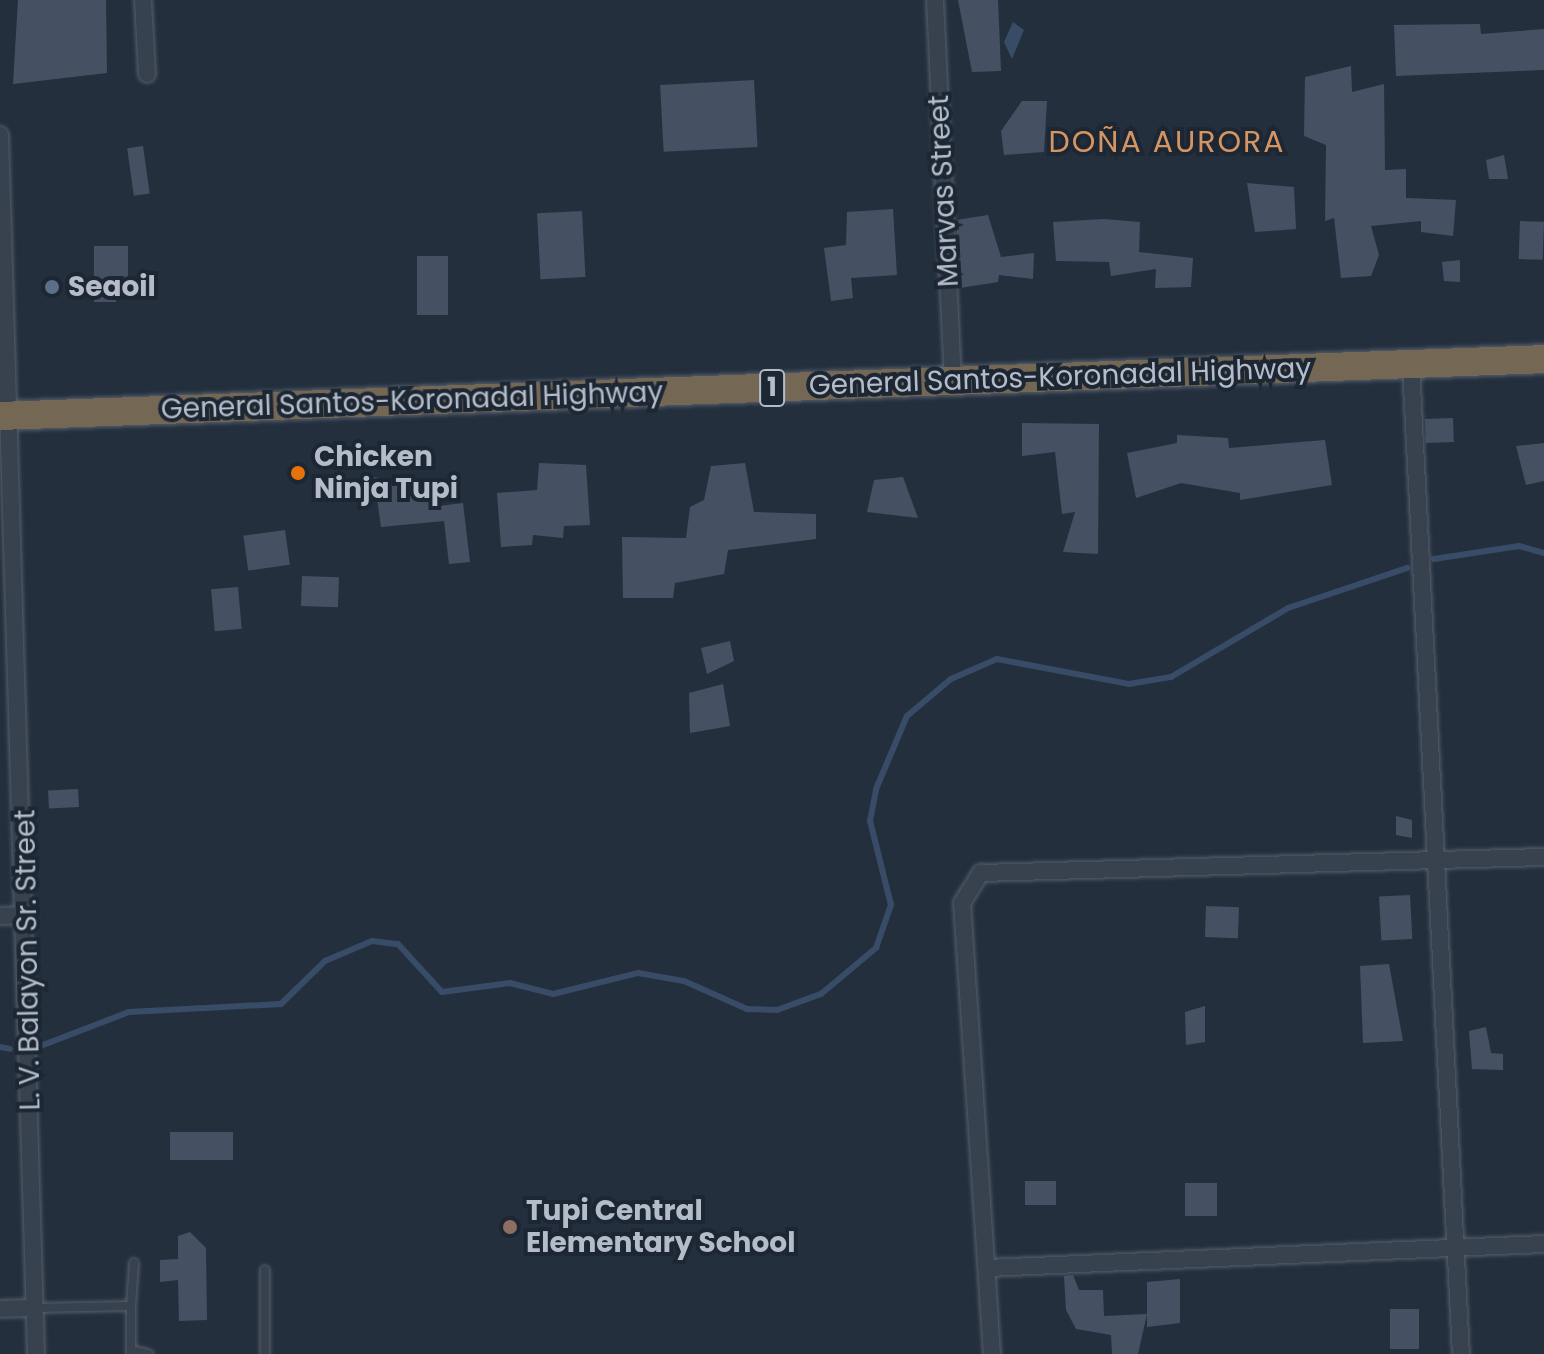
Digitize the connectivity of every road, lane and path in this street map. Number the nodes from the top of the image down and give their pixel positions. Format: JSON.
{"nodes":[{"id":1,"x":143,"y":0,"type":"edge"},
{"id":2,"x":935,"y":0,"type":"edge"},
{"id":3,"x":147,"y":74,"type":"dead end"},
{"id":4,"x":0,"y":135,"type":"edge"},
{"id":5,"x":5,"y":358,"type":"edge"},
{"id":6,"x":1544,"y":359,"type":"edge"},
{"id":7,"x":1411,"y":365,"type":"junction"},
{"id":8,"x":953,"y":381,"type":"junction"},
{"id":9,"x":6,"y":415,"type":"edge"},
{"id":10,"x":7,"y":463,"type":"edge"},
{"id":11,"x":1544,"y":857,"type":"edge"},
{"id":12,"x":1438,"y":860,"type":"junction"},
{"id":13,"x":28,"y":915,"type":"junction"},
{"id":14,"x":0,"y":916,"type":"edge"},
{"id":15,"x":1544,"y":1244,"type":"edge"},
{"id":16,"x":1457,"y":1247,"type":"junction"},
{"id":17,"x":134,"y":1263,"type":"dead end"},
{"id":18,"x":987,"y":1268,"type":"junction"},
{"id":19,"x":265,"y":1270,"type":"dead end"},
{"id":20,"x":131,"y":1306,"type":"junction"},
{"id":21,"x":35,"y":1308,"type":"junction"},
{"id":22,"x":0,"y":1309,"type":"edge"},
{"id":23,"x":131,"y":1352,"type":"edge"},
{"id":24,"x":36,"y":1354,"type":"edge"},
{"id":25,"x":149,"y":1354,"type":"edge"},
{"id":26,"x":265,"y":1354,"type":"edge"},
{"id":27,"x":992,"y":1354,"type":"edge"},
{"id":28,"x":1461,"y":1354,"type":"edge"}],
"edges":[{"from":1,"to":3,"type":"street"},
{"from":2,"to":8,"type":"street","name":"Marvas Street"},
{"from":4,"to":5,"type":"street","name":"L. V. Balayon Sr. Street"},
{"from":5,"to":9,"type":"street","name":"L. V. Balayon Sr. Street"},
{"from":6,"to":7,"type":"highway","name":"General Santos-Koronadal Highway","number":"1"},
{"from":7,"to":8,"type":"highway","name":"General Santos-Koronadal Highway","number":"1"},
{"from":7,"to":12,"type":"street"},
{"from":8,"to":9,"type":"highway","name":"General Santos-Koronadal Highway","number":"1"},
{"from":9,"to":10,"type":"street","name":"L. V. Balayon Sr. Street"},
{"from":10,"to":13,"type":"street","name":"L. V. Balayon Sr. Street"},
{"from":11,"to":12,"type":"street"},
{"from":12,"to":16,"type":"street"},
{"from":12,"to":18,"type":"street"},
{"from":13,"to":14,"type":"street"},
{"from":13,"to":21,"type":"street","name":"L. V. Balayon Sr. Street"},
{"from":15,"to":16,"type":"street"},
{"from":16,"to":18,"type":"street"},
{"from":16,"to":28,"type":"street"},
{"from":17,"to":20,"type":"lane"},
{"from":18,"to":27,"type":"street"},
{"from":19,"to":26,"type":"lane"},
{"from":20,"to":21,"type":"lane"},
{"from":20,"to":23,"type":"lane"},
{"from":21,"to":22,"type":"street"},
{"from":21,"to":24,"type":"street","name":"L. V. Balayon Sr. Street"},
{"from":23,"to":25,"type":"lane"}]}
